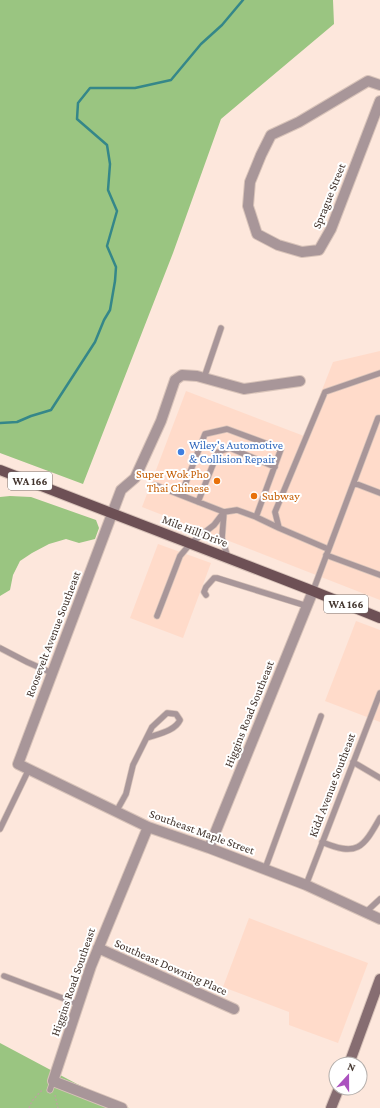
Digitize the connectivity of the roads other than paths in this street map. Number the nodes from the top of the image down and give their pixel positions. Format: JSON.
{"nodes":[{"id":1,"x":380,"y":85,"type":"edge"},
{"id":2,"x":380,"y":101,"type":"edge"},
{"id":3,"x":221,"y":328,"type":"dead end"},
{"id":4,"x":380,"y":373,"type":"edge"},
{"id":5,"x":204,"y":378,"type":"junction"},
{"id":6,"x":300,"y":381,"type":"dead end"},
{"id":7,"x":380,"y":418,"type":"edge"},
{"id":8,"x":275,"y":467,"type":"junction"},
{"id":9,"x":0,"y":470,"type":"edge"},
{"id":10,"x":354,"y":483,"type":"junction"},
{"id":11,"x":156,"y":485,"type":"dead end"},
{"id":12,"x":380,"y":493,"type":"edge"},
{"id":13,"x":181,"y":496,"type":"junction"},
{"id":14,"x":198,"y":502,"type":"junction"},
{"id":15,"x":224,"y":512,"type":"junction"},
{"id":16,"x":113,"y":513,"type":"junction"},
{"id":17,"x":256,"y":517,"type":"junction"},
{"id":18,"x":279,"y":528,"type":"junction"},
{"id":19,"x":191,"y":543,"type":"junction"},
{"id":20,"x":327,"y":552,"type":"junction"},
{"id":21,"x":228,"y":558,"type":"junction"},
{"id":22,"x":380,"y":575,"type":"edge"},
{"id":23,"x":313,"y":591,"type":"junction"},
{"id":24,"x":206,"y":594,"type":"dead end"},
{"id":25,"x":307,"y":606,"type":"junction"},
{"id":26,"x":157,"y":616,"type":"dead end"},
{"id":27,"x":380,"y":618,"type":"edge"},
{"id":28,"x":0,"y":648,"type":"edge"},
{"id":29,"x":52,"y":673,"type":"junction"},
{"id":30,"x":380,"y":693,"type":"edge"},
{"id":31,"x":321,"y":716,"type":"dead end"},
{"id":32,"x":147,"y":738,"type":"junction"},
{"id":33,"x":353,"y":762,"type":"junction"},
{"id":34,"x":18,"y":764,"type":"joint"},
{"id":35,"x":29,"y":769,"type":"junction"},
{"id":36,"x":380,"y":778,"type":"edge"},
{"id":37,"x":116,"y":812,"type":"junction"},
{"id":38,"x":380,"y":818,"type":"edge"},
{"id":39,"x":148,"y":827,"type":"junction"},
{"id":40,"x":0,"y":829,"type":"edge"},
{"id":41,"x":322,"y":842,"type":"junction"},
{"id":42,"x":209,"y":848,"type":"junction"},
{"id":43,"x":265,"y":869,"type":"junction"},
{"id":44,"x":306,"y":885,"type":"junction"},
{"id":45,"x":380,"y":899,"type":"edge"},
{"id":46,"x":366,"y":912,"type":"junction"},
{"id":47,"x":380,"y":919,"type":"edge"},
{"id":48,"x":98,"y":948,"type":"junction"},
{"id":49,"x":4,"y":976,"type":"dead end"},
{"id":50,"x":380,"y":979,"type":"edge"},
{"id":51,"x":78,"y":1004,"type":"junction"},
{"id":52,"x":234,"y":1010,"type":"dead end"},
{"id":53,"x":352,"y":1056,"type":"edge"},
{"id":54,"x":336,"y":1096,"type":"edge"},
{"id":55,"x":122,"y":1108,"type":"edge"},
{"id":56,"x":331,"y":1108,"type":"edge"}],
"edges":[{"from":1,"to":2,"type":"street","name":"Sprague Street"},
{"from":3,"to":5,"type":"lane"},
{"from":4,"to":18,"type":"lane"},
{"from":5,"to":6,"type":"street","name":"Roosevelt Avenue Southeast"},
{"from":5,"to":16,"type":"street","name":"Roosevelt Avenue Southeast"},
{"from":7,"to":10,"type":"lane"},
{"from":8,"to":13,"type":"lane"},
{"from":8,"to":14,"type":"lane"},
{"from":8,"to":17,"type":"lane"},
{"from":9,"to":16,"type":"main road","name":"Mile Hill Drive","number":"WA 166"},
{"from":10,"to":12,"type":"lane"},
{"from":10,"to":20,"type":"lane"},
{"from":11,"to":13,"type":"lane"},
{"from":13,"to":14,"type":"lane"},
{"from":14,"to":15,"type":"lane"},
{"from":15,"to":17,"type":"lane"},
{"from":15,"to":19,"type":"lane"},
{"from":15,"to":21,"type":"lane"},
{"from":16,"to":19,"type":"main road","name":"Mile Hill Drive","number":"WA 166"},
{"from":16,"to":29,"type":"street","name":"Roosevelt Avenue Southeast"},
{"from":17,"to":18,"type":"lane"},
{"from":18,"to":20,"type":"lane"},
{"from":19,"to":21,"type":"main road","name":"Mile Hill Drive","number":"WA 166"},
{"from":19,"to":26,"type":"lane"},
{"from":20,"to":22,"type":"lane"},
{"from":20,"to":23,"type":"lane"},
{"from":21,"to":23,"type":"main road","name":"Mile Hill Drive","number":"WA 166"},
{"from":23,"to":25,"type":"street","name":"Higgins Road Southeast"},
{"from":23,"to":27,"type":"main road","name":"Mile Hill Drive","number":"WA 166"},
{"from":24,"to":25,"type":"lane"},
{"from":25,"to":42,"type":"street","name":"Higgins Road Southeast"},
{"from":28,"to":29,"type":"lane"},
{"from":29,"to":34,"type":"street","name":"Roosevelt Avenue Southeast"},
{"from":30,"to":33,"type":"lane","name":"Kidd Avenue Southeast"},
{"from":31,"to":43,"type":"lane"},
{"from":32,"to":32,"type":"lane"},
{"from":32,"to":37,"type":"lane"},
{"from":33,"to":36,"type":"lane"},
{"from":33,"to":41,"type":"lane","name":"Kidd Avenue Southeast"},
{"from":34,"to":35,"type":"street","name":"Southeast Maple Street"},
{"from":35,"to":37,"type":"street","name":"Southeast Maple Street"},
{"from":35,"to":40,"type":"lane"},
{"from":37,"to":39,"type":"street","name":"Southeast Maple Street"},
{"from":38,"to":41,"type":"lane"},
{"from":39,"to":42,"type":"street","name":"Southeast Maple Street"},
{"from":39,"to":48,"type":"street","name":"Higgins Road Southeast"},
{"from":41,"to":44,"type":"lane","name":"Kidd Avenue Southeast"},
{"from":42,"to":43,"type":"street","name":"Southeast Maple Street"},
{"from":43,"to":44,"type":"street","name":"Southeast Maple Street"},
{"from":44,"to":46,"type":"street","name":"Southeast Maple Street"},
{"from":45,"to":46,"type":"lane"},
{"from":46,"to":47,"type":"street","name":"Southeast Maple Street"},
{"from":48,"to":51,"type":"street","name":"Higgins Road Southeast"},
{"from":48,"to":52,"type":"street","name":"Southeast Downing Place"},
{"from":49,"to":51,"type":"lane"},
{"from":50,"to":53,"type":"main road"},
{"from":51,"to":55,"type":"street","name":"Higgins Road Southeast"},
{"from":54,"to":56,"type":"main road"}]}
